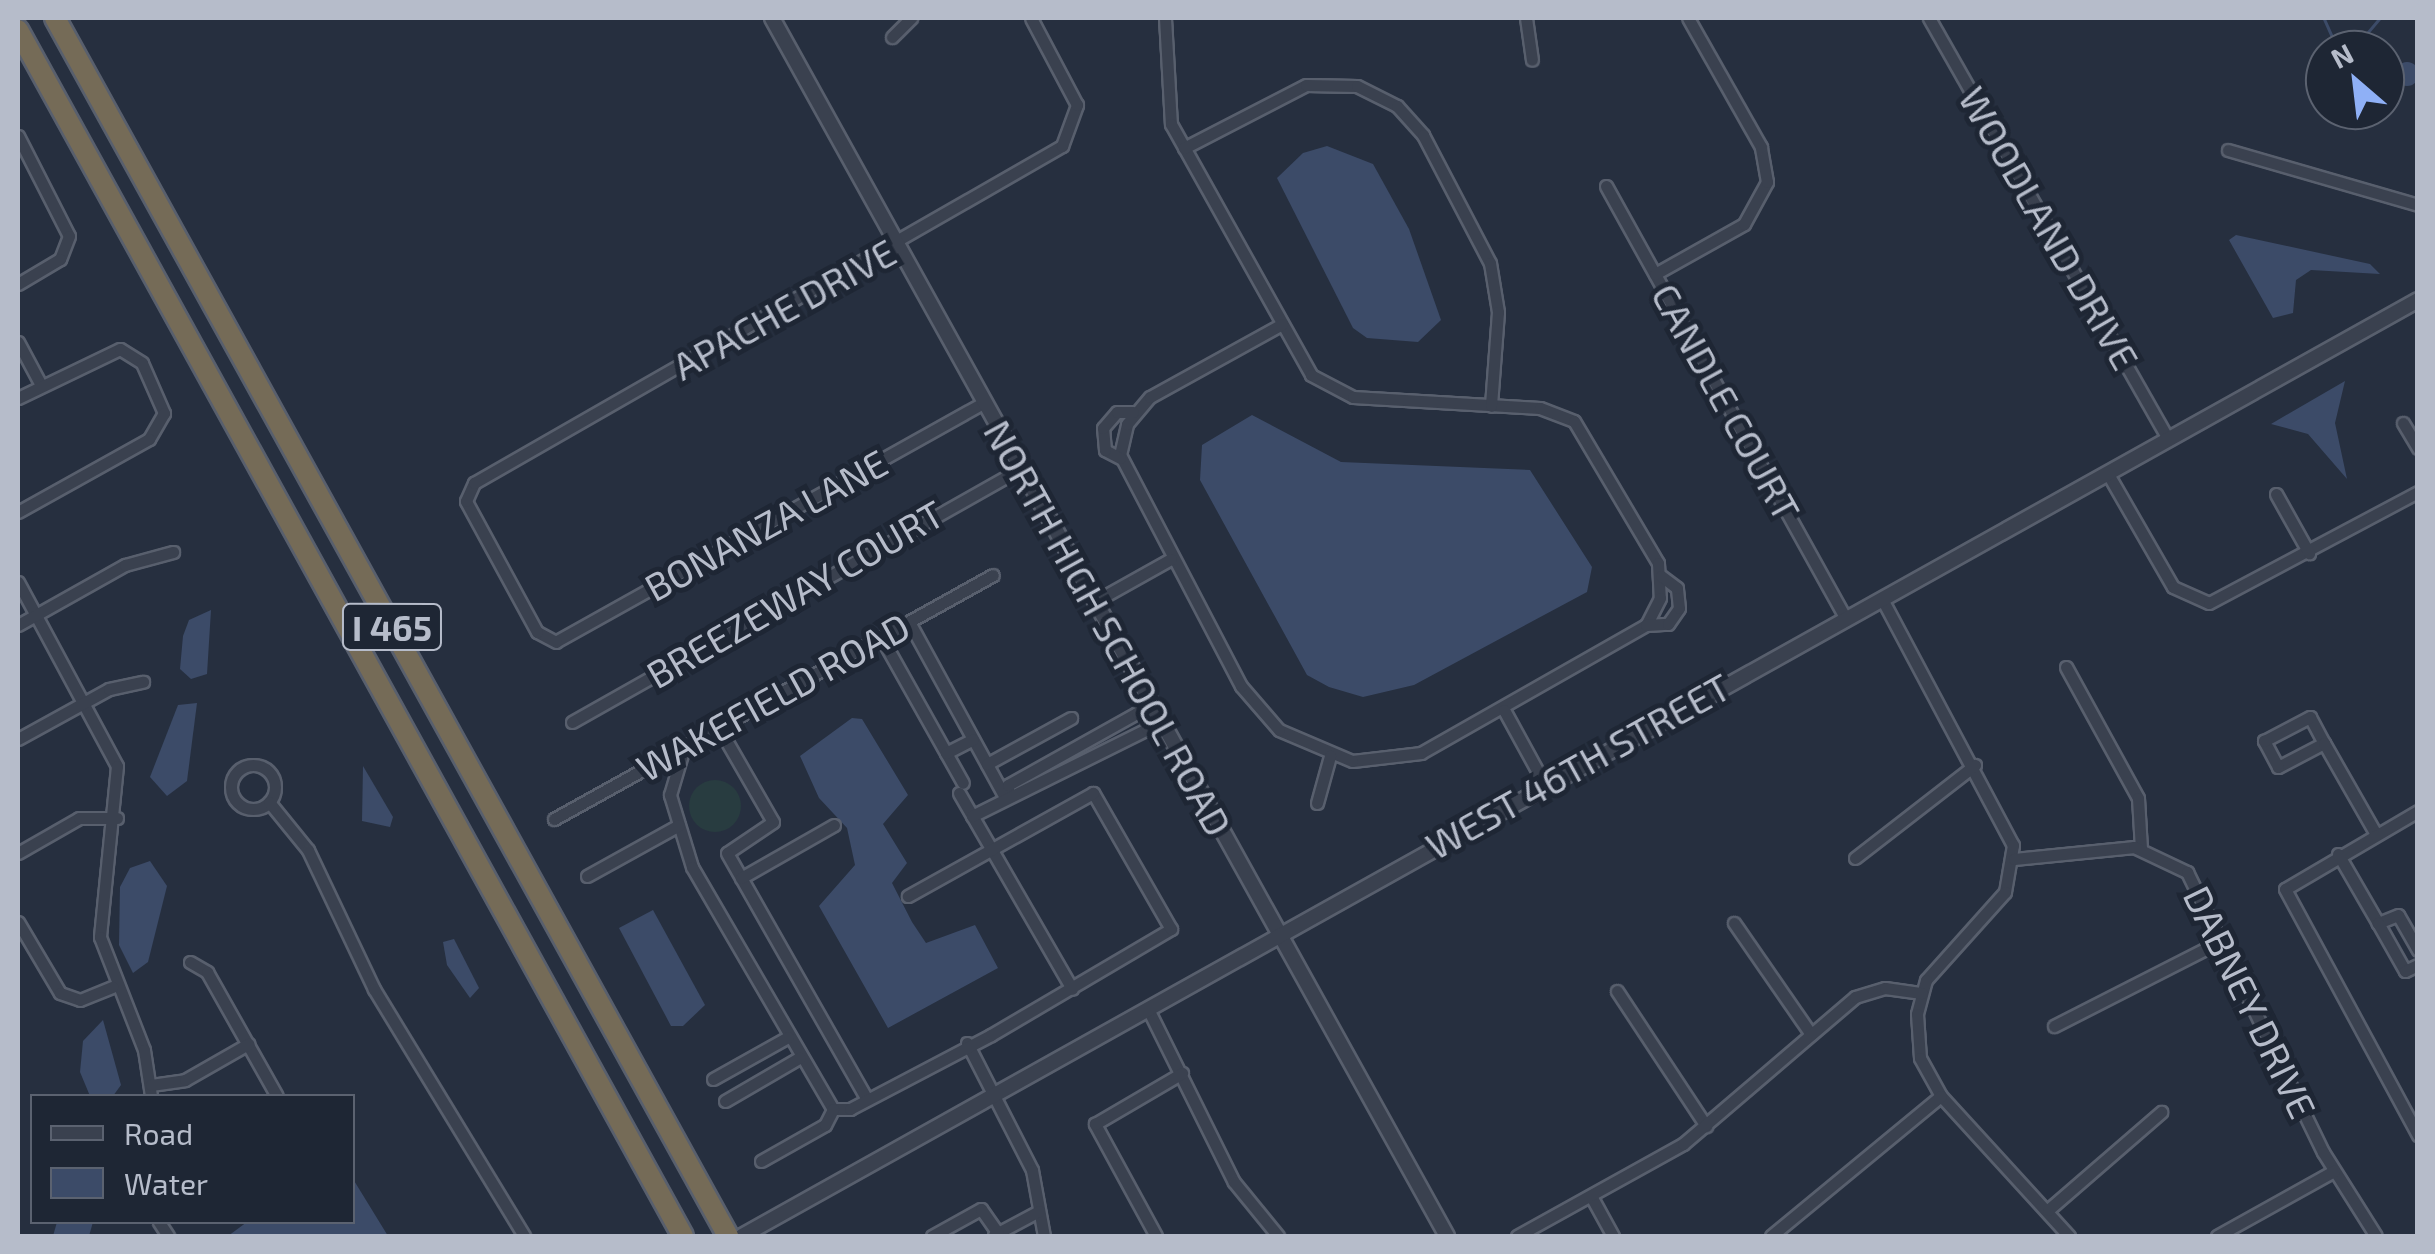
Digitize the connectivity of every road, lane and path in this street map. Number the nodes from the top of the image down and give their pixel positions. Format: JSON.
{"nodes":[{"id":1,"x":55,"y":18,"type":"edge"},
{"id":2,"x":772,"y":18,"type":"edge"},
{"id":3,"x":911,"y":18,"type":"edge"},
{"id":4,"x":1031,"y":18,"type":"edge"},
{"id":5,"x":1165,"y":18,"type":"edge"},
{"id":6,"x":1526,"y":18,"type":"edge"},
{"id":7,"x":1688,"y":18,"type":"edge"},
{"id":8,"x":1930,"y":18,"type":"edge"},
{"id":9,"x":18,"y":30,"type":"edge"},
{"id":10,"x":892,"y":38,"type":"dead end"},
{"id":11,"x":1532,"y":60,"type":"dead end"},
{"id":12,"x":18,"y":136,"type":"edge"},
{"id":13,"x":1184,"y":148,"type":"junction"},
{"id":14,"x":2228,"y":150,"type":"dead end"},
{"id":15,"x":1606,"y":186,"type":"dead end"},
{"id":16,"x":2418,"y":206,"type":"edge"},
{"id":17,"x":898,"y":246,"type":"junction"},
{"id":18,"x":1655,"y":274,"type":"junction"},
{"id":19,"x":18,"y":284,"type":"edge"},
{"id":20,"x":2418,"y":300,"type":"edge"},
{"id":21,"x":1282,"y":324,"type":"junction"},
{"id":22,"x":18,"y":342,"type":"edge"},
{"id":23,"x":41,"y":385,"type":"junction"},
{"id":24,"x":18,"y":398,"type":"edge"},
{"id":25,"x":983,"y":403,"type":"junction"},
{"id":26,"x":1492,"y":406,"type":"junction"},
{"id":27,"x":1133,"y":412,"type":"junction"},
{"id":28,"x":2404,"y":422,"type":"dead end"},
{"id":29,"x":2168,"y":439,"type":"junction"},
{"id":30,"x":2418,"y":448,"type":"edge"},
{"id":31,"x":1120,"y":458,"type":"junction"},
{"id":32,"x":1020,"y":469,"type":"junction"},
{"id":33,"x":2108,"y":474,"type":"junction"},
{"id":34,"x":2418,"y":492,"type":"edge"},
{"id":35,"x":2276,"y":494,"type":"dead end"},
{"id":36,"x":18,"y":512,"type":"edge"},
{"id":37,"x":172,"y":552,"type":"dead end"},
{"id":38,"x":2308,"y":553,"type":"junction"},
{"id":39,"x":1170,"y":560,"type":"junction"},
{"id":40,"x":993,"y":575,"type":"dead end"},
{"id":41,"x":1661,"y":576,"type":"junction"},
{"id":42,"x":18,"y":582,"type":"edge"},
{"id":43,"x":1882,"y":599,"type":"junction"},
{"id":44,"x":1094,"y":602,"type":"junction"},
{"id":45,"x":36,"y":615,"type":"junction"},
{"id":46,"x":1846,"y":619,"type":"junction"},
{"id":47,"x":909,"y":622,"type":"junction"},
{"id":48,"x":18,"y":625,"type":"edge"},
{"id":49,"x":1646,"y":625,"type":"junction"},
{"id":50,"x":882,"y":637,"type":"junction"},
{"id":51,"x":548,"y":641,"type":"joint"},
{"id":52,"x":2066,"y":667,"type":"dead end"},
{"id":53,"x":143,"y":682,"type":"dead end"},
{"id":54,"x":84,"y":702,"type":"junction"},
{"id":55,"x":1504,"y":710,"type":"junction"},
{"id":56,"x":1151,"y":715,"type":"junction"},
{"id":57,"x":1071,"y":718,"type":"dead end"},
{"id":58,"x":572,"y":722,"type":"dead end"},
{"id":59,"x":719,"y":728,"type":"junction"},
{"id":60,"x":18,"y":739,"type":"edge"},
{"id":61,"x":973,"y":739,"type":"junction"},
{"id":62,"x":2324,"y":743,"type":"junction"},
{"id":63,"x":1074,"y":749,"type":"junction"},
{"id":64,"x":683,"y":751,"type":"junction"},
{"id":65,"x":946,"y":753,"type":"junction"},
{"id":66,"x":1330,"y":756,"type":"junction"},
{"id":67,"x":987,"y":764,"type":"junction"},
{"id":68,"x":1082,"y":764,"type":"junction"},
{"id":69,"x":1976,"y":765,"type":"junction"},
{"id":70,"x":1544,"y":784,"type":"junction"},
{"id":71,"x":1006,"y":796,"type":"junction"},
{"id":72,"x":269,"y":802,"type":"dead end"},
{"id":73,"x":1316,"y":804,"type":"dead end"},
{"id":74,"x":2418,"y":811,"type":"edge"},
{"id":75,"x":972,"y":816,"type":"junction"},
{"id":76,"x":118,"y":818,"type":"junction"},
{"id":77,"x":554,"y":819,"type":"dead end"},
{"id":78,"x":679,"y":825,"type":"junction"},
{"id":79,"x":834,"y":825,"type":"dead end"},
{"id":80,"x":2376,"y":834,"type":"junction"},
{"id":81,"x":991,"y":848,"type":"junction"},
{"id":82,"x":2141,"y":848,"type":"junction"},
{"id":83,"x":18,"y":853,"type":"edge"},
{"id":84,"x":2338,"y":854,"type":"junction"},
{"id":85,"x":1855,"y":858,"type":"dead end"},
{"id":86,"x":2014,"y":858,"type":"junction"},
{"id":87,"x":587,"y":876,"type":"dead end"},
{"id":88,"x":742,"y":878,"type":"junction"},
{"id":89,"x":908,"y":896,"type":"dead end"},
{"id":90,"x":18,"y":922,"type":"edge"},
{"id":91,"x":1734,"y":923,"type":"dead end"},
{"id":92,"x":2378,"y":923,"type":"junction"},
{"id":93,"x":1278,"y":933,"type":"junction"},
{"id":94,"x":2223,"y":940,"type":"junction"},
{"id":95,"x":2418,"y":950,"type":"edge"},
{"id":96,"x":190,"y":962,"type":"dead end"},
{"id":97,"x":2418,"y":965,"type":"edge"},
{"id":98,"x":113,"y":988,"type":"junction"},
{"id":99,"x":1072,"y":990,"type":"junction"},
{"id":100,"x":1617,"y":991,"type":"dead end"},
{"id":101,"x":1922,"y":993,"type":"junction"},
{"id":102,"x":1148,"y":1009,"type":"junction"},
{"id":103,"x":2054,"y":1026,"type":"dead end"},
{"id":104,"x":1812,"y":1034,"type":"junction"},
{"id":105,"x":788,"y":1037,"type":"junction"},
{"id":106,"x":248,"y":1044,"type":"junction"},
{"id":107,"x":967,"y":1044,"type":"junction"},
{"id":108,"x":800,"y":1058,"type":"junction"},
{"id":109,"x":1182,"y":1073,"type":"junction"},
{"id":110,"x":713,"y":1079,"type":"dead end"},
{"id":111,"x":151,"y":1091,"type":"edge"},
{"id":112,"x":276,"y":1094,"type":"edge"},
{"id":113,"x":994,"y":1096,"type":"junction"},
{"id":114,"x":1941,"y":1096,"type":"junction"},
{"id":115,"x":867,"y":1099,"type":"junction"},
{"id":116,"x":725,"y":1101,"type":"dead end"},
{"id":117,"x":833,"y":1109,"type":"junction"},
{"id":118,"x":2161,"y":1112,"type":"dead end"},
{"id":119,"x":1706,"y":1126,"type":"junction"},
{"id":120,"x":2418,"y":1136,"type":"edge"},
{"id":121,"x":761,"y":1161,"type":"dead end"},
{"id":122,"x":2334,"y":1171,"type":"junction"},
{"id":123,"x":1591,"y":1196,"type":"junction"},
{"id":124,"x":2048,"y":1210,"type":"junction"},
{"id":125,"x":1038,"y":1211,"type":"junction"},
{"id":126,"x":747,"y":1233,"type":"edge"},
{"id":127,"x":994,"y":1235,"type":"edge"},
{"id":128,"x":524,"y":1236,"type":"edge"},
{"id":129,"x":684,"y":1236,"type":"edge"},
{"id":130,"x":728,"y":1236,"type":"edge"},
{"id":131,"x":932,"y":1236,"type":"edge"},
{"id":132,"x":1044,"y":1236,"type":"edge"},
{"id":133,"x":1156,"y":1236,"type":"edge"},
{"id":134,"x":1278,"y":1236,"type":"edge"},
{"id":135,"x":1447,"y":1236,"type":"edge"},
{"id":136,"x":1517,"y":1236,"type":"edge"},
{"id":137,"x":1614,"y":1236,"type":"edge"},
{"id":138,"x":1771,"y":1236,"type":"edge"},
{"id":139,"x":2069,"y":1236,"type":"edge"},
{"id":140,"x":2217,"y":1236,"type":"edge"},
{"id":141,"x":2376,"y":1236,"type":"edge"}],
"edges":[{"from":1,"to":130,"type":"highway","number":"I 465"},
{"from":2,"to":17,"type":"street","name":"NORTH HIGH SCHOOL ROAD"},
{"from":3,"to":10,"type":"street"},
{"from":4,"to":17,"type":"street","name":"APACHE DRIVE"},
{"from":5,"to":13,"type":"street"},
{"from":6,"to":11,"type":"street"},
{"from":7,"to":18,"type":"street"},
{"from":8,"to":29,"type":"street","name":"WOODLAND DRIVE"},
{"from":9,"to":129,"type":"highway","number":"I 465"},
{"from":12,"to":19,"type":"street"},
{"from":13,"to":21,"type":"street"},
{"from":13,"to":26,"type":"street"},
{"from":14,"to":16,"type":"street"},
{"from":15,"to":18,"type":"street","name":"CANDLE COURT"},
{"from":17,"to":25,"type":"street","name":"NORTH HIGH SCHOOL ROAD"},
{"from":17,"to":51,"type":"street","name":"APACHE DRIVE"},
{"from":18,"to":46,"type":"street","name":"CANDLE COURT"},
{"from":20,"to":29,"type":"street","name":"WEST 46TH STREET"},
{"from":21,"to":26,"type":"street"},
{"from":21,"to":27,"type":"street"},
{"from":22,"to":23,"type":"street"},
{"from":23,"to":24,"type":"street"},
{"from":23,"to":36,"type":"street"},
{"from":25,"to":32,"type":"street","name":"NORTH HIGH SCHOOL ROAD"},
{"from":25,"to":51,"type":"street","name":"BONANZA LANE"},
{"from":26,"to":41,"type":"street"},
{"from":27,"to":31,"type":"street"},
{"from":27,"to":31,"type":"street"},
{"from":28,"to":30,"type":"street"},
{"from":29,"to":33,"type":"street","name":"WEST 46TH STREET"},
{"from":31,"to":39,"type":"street"},
{"from":32,"to":44,"type":"street","name":"NORTH HIGH SCHOOL ROAD"},
{"from":32,"to":58,"type":"street","name":"BREEZEWAY COURT"},
{"from":33,"to":38,"type":"street"},
{"from":33,"to":43,"type":"street","name":"WEST 46TH STREET"},
{"from":34,"to":38,"type":"street"},
{"from":35,"to":38,"type":"street"},
{"from":37,"to":45,"type":"street"},
{"from":39,"to":44,"type":"street"},
{"from":39,"to":66,"type":"street"},
{"from":40,"to":47,"type":"street","name":"WAKEFIELD ROAD"},
{"from":41,"to":49,"type":"street"},
{"from":41,"to":49,"type":"street"},
{"from":42,"to":45,"type":"street"},
{"from":43,"to":46,"type":"street","name":"WEST 46TH STREET"},
{"from":43,"to":69,"type":"street"},
{"from":44,"to":56,"type":"street","name":"NORTH HIGH SCHOOL ROAD"},
{"from":45,"to":48,"type":"street"},
{"from":45,"to":54,"type":"street"},
{"from":46,"to":70,"type":"street","name":"WEST 46TH STREET"},
{"from":47,"to":50,"type":"street","name":"WAKEFIELD ROAD"},
{"from":47,"to":61,"type":"street"},
{"from":49,"to":55,"type":"street"},
{"from":50,"to":59,"type":"street","name":"WAKEFIELD ROAD"},
{"from":50,"to":65,"type":"street"},
{"from":52,"to":82,"type":"street"},
{"from":53,"to":54,"type":"street"},
{"from":54,"to":60,"type":"street"},
{"from":54,"to":76,"type":"street"},
{"from":55,"to":66,"type":"street"},
{"from":55,"to":70,"type":"street"},
{"from":56,"to":63,"type":"street"},
{"from":56,"to":68,"type":"street"},
{"from":56,"to":93,"type":"street","name":"NORTH HIGH SCHOOL ROAD"},
{"from":57,"to":67,"type":"street"},
{"from":59,"to":64,"type":"street","name":"WAKEFIELD ROAD"},
{"from":59,"to":88,"type":"street"},
{"from":61,"to":65,"type":"street"},
{"from":61,"to":67,"type":"street"},
{"from":62,"to":62,"type":"street"},
{"from":62,"to":80,"type":"street"},
{"from":63,"to":68,"type":"street"},
{"from":63,"to":71,"type":"street"},
{"from":64,"to":77,"type":"street","name":"WAKEFIELD ROAD"},
{"from":64,"to":78,"type":"street"},
{"from":65,"to":75,"type":"street"},
{"from":66,"to":73,"type":"street"},
{"from":67,"to":71,"type":"street"},
{"from":68,"to":71,"type":"street"},
{"from":69,"to":85,"type":"street"},
{"from":69,"to":86,"type":"street"},
{"from":70,"to":93,"type":"street","name":"WEST 46TH STREET"},
{"from":71,"to":75,"type":"street"},
{"from":72,"to":128,"type":"street"},
{"from":74,"to":80,"type":"street"},
{"from":75,"to":81,"type":"street"},
{"from":76,"to":83,"type":"street"},
{"from":76,"to":98,"type":"street"},
{"from":78,"to":87,"type":"street"},
{"from":78,"to":105,"type":"street"},
{"from":79,"to":88,"type":"street"},
{"from":80,"to":84,"type":"street"},
{"from":81,"to":89,"type":"street"},
{"from":81,"to":99,"type":"street"},
{"from":81,"to":99,"type":"street"},
{"from":82,"to":86,"type":"street"},
{"from":82,"to":94,"type":"street","name":"DABNEY DRIVE"},
{"from":84,"to":92,"type":"street"},
{"from":84,"to":120,"type":"street"},
{"from":86,"to":101,"type":"street"},
{"from":88,"to":115,"type":"street"},
{"from":90,"to":98,"type":"street"},
{"from":91,"to":104,"type":"street"},
{"from":92,"to":95,"type":"street"},
{"from":92,"to":97,"type":"street"},
{"from":93,"to":102,"type":"street","name":"WEST 46TH STREET"},
{"from":93,"to":135,"type":"street","name":"NORTH HIGH SCHOOL ROAD"},
{"from":94,"to":103,"type":"street"},
{"from":94,"to":122,"type":"street","name":"DABNEY DRIVE"},
{"from":96,"to":106,"type":"street"},
{"from":98,"to":111,"type":"street"},
{"from":99,"to":107,"type":"street"},
{"from":100,"to":119,"type":"street"},
{"from":101,"to":104,"type":"street"},
{"from":101,"to":114,"type":"street"},
{"from":102,"to":109,"type":"street"},
{"from":102,"to":113,"type":"street","name":"WEST 46TH STREET"},
{"from":104,"to":119,"type":"street"},
{"from":105,"to":108,"type":"street"},
{"from":105,"to":110,"type":"street"},
{"from":106,"to":111,"type":"street"},
{"from":106,"to":112,"type":"street"},
{"from":107,"to":113,"type":"street"},
{"from":107,"to":115,"type":"street"},
{"from":108,"to":116,"type":"street"},
{"from":108,"to":117,"type":"street"},
{"from":109,"to":133,"type":"street"},
{"from":109,"to":134,"type":"street"},
{"from":113,"to":125,"type":"street"},
{"from":113,"to":126,"type":"street","name":"WEST 46TH STREET"},
{"from":114,"to":124,"type":"street"},
{"from":114,"to":138,"type":"street"},
{"from":115,"to":117,"type":"street"},
{"from":117,"to":121,"type":"street"},
{"from":118,"to":124,"type":"street"},
{"from":119,"to":123,"type":"street"},
{"from":122,"to":140,"type":"street"},
{"from":122,"to":141,"type":"street","name":"DABNEY DRIVE"},
{"from":123,"to":136,"type":"street"},
{"from":123,"to":137,"type":"street"},
{"from":124,"to":139,"type":"street"},
{"from":125,"to":127,"type":"street"},
{"from":125,"to":132,"type":"street"},
{"from":127,"to":131,"type":"street"}]}
